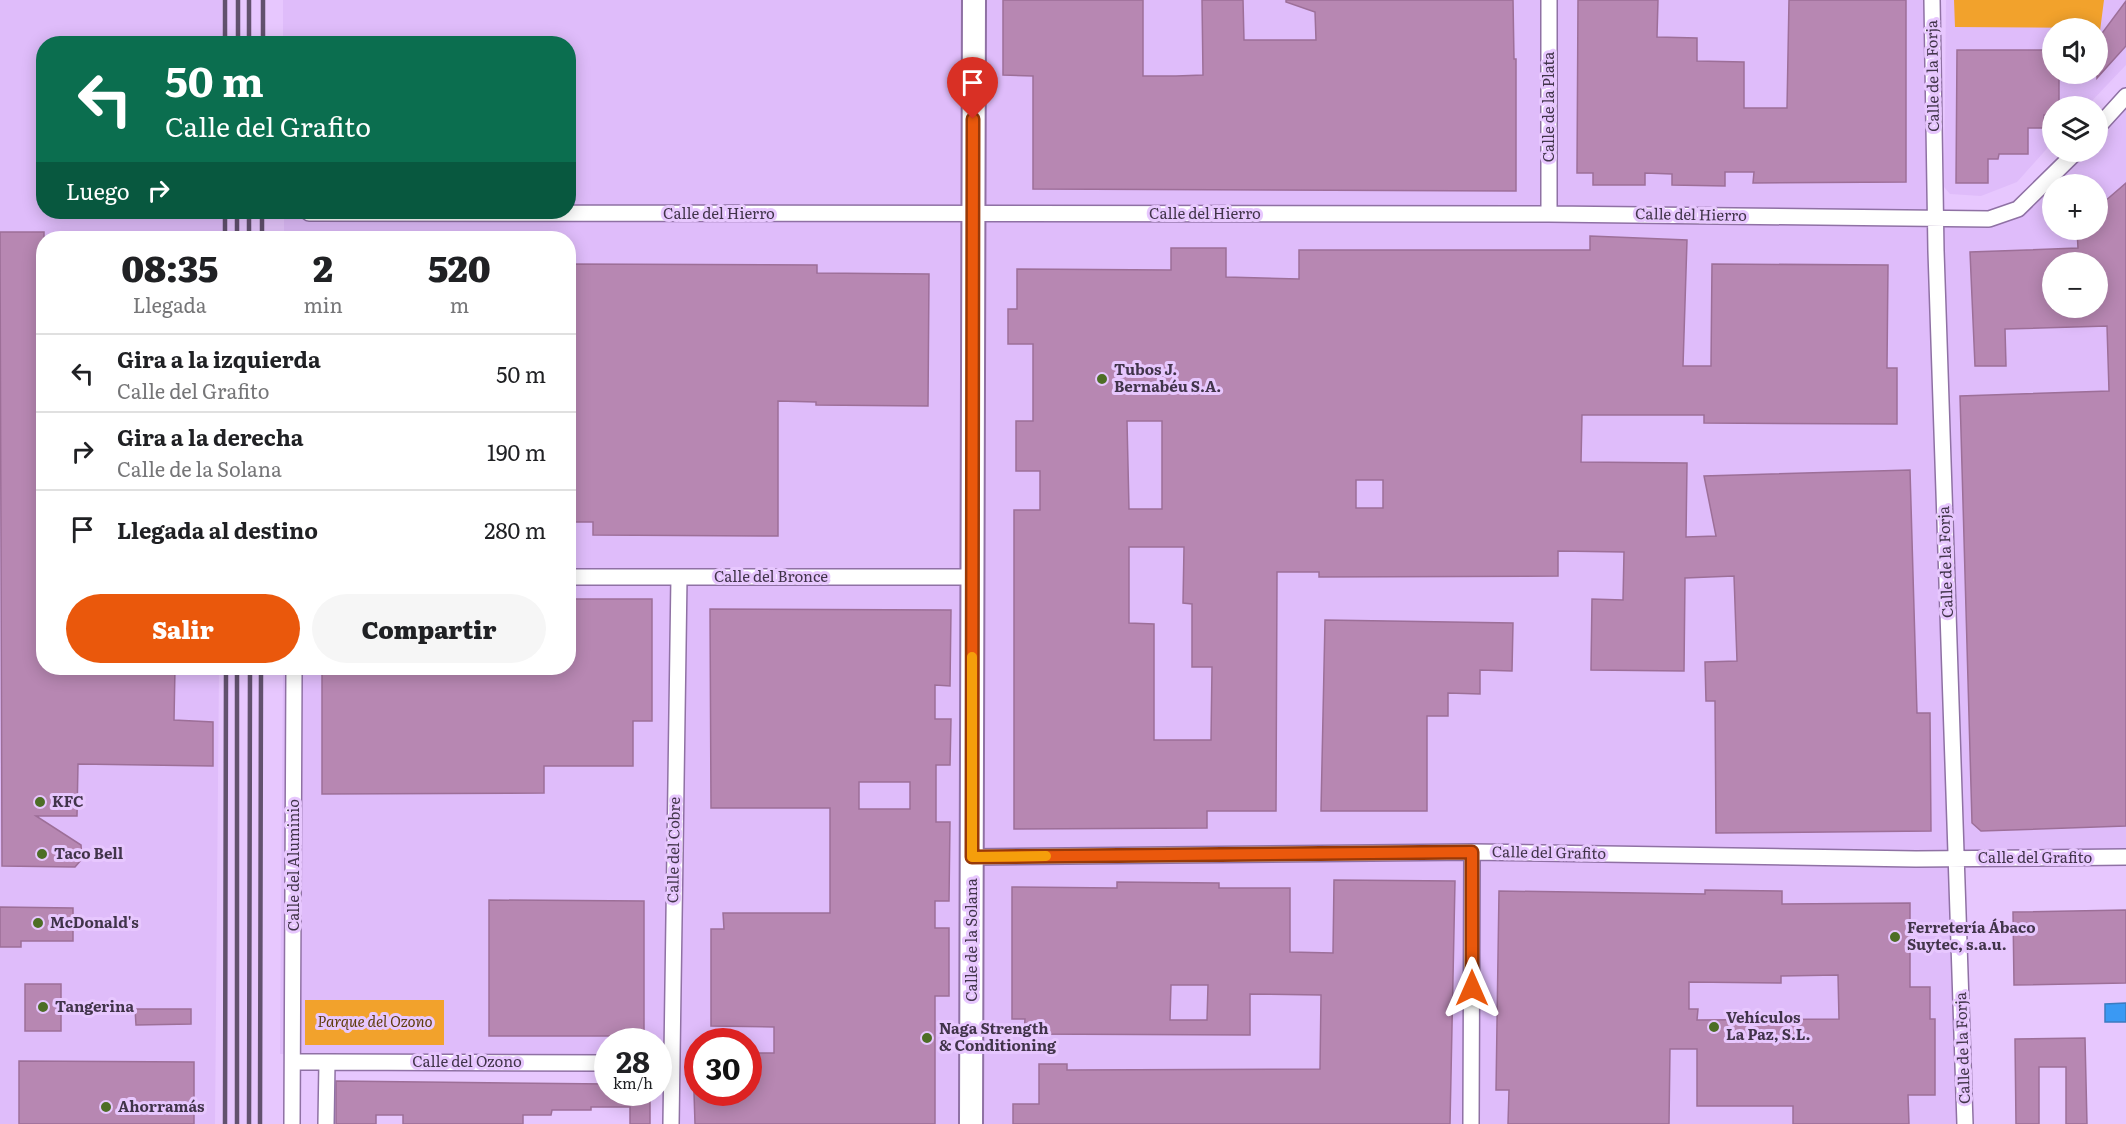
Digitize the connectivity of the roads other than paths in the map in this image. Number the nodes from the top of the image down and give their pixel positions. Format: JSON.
{"nodes":[{"id":1,"x":974,"y":0,"type":"edge"},
{"id":2,"x":1550,"y":0,"type":"edge"},
{"id":3,"x":1932,"y":0,"type":"edge"},
{"id":4,"x":2126,"y":96,"type":"edge"},
{"id":5,"x":2108,"y":116,"type":"edge"},
{"id":6,"x":2066,"y":162,"type":"edge"},
{"id":7,"x":576,"y":213,"type":"edge"},
{"id":8,"x":973,"y":214,"type":"junction"},
{"id":9,"x":1549,"y":214,"type":"junction"},
{"id":10,"x":1935,"y":219,"type":"junction"},
{"id":11,"x":576,"y":577,"type":"edge"},
{"id":12,"x":678,"y":577,"type":"junction"},
{"id":13,"x":972,"y":577,"type":"junction"},
{"id":14,"x":294,"y":675,"type":"edge"},
{"id":15,"x":1472,"y":852,"type":"junction"},
{"id":16,"x":972,"y":857,"type":"junction"},
{"id":17,"x":2126,"y":857,"type":"edge"},
{"id":18,"x":1956,"y":858,"type":"junction"},
{"id":19,"x":666,"y":1028,"type":"edge"},
{"id":20,"x":294,"y":1062,"type":"junction"},
{"id":21,"x":327,"y":1062,"type":"junction"},
{"id":22,"x":594,"y":1063,"type":"edge"},
{"id":23,"x":669,"y":1106,"type":"edge"},
{"id":24,"x":292,"y":1124,"type":"edge"},
{"id":25,"x":326,"y":1124,"type":"edge"},
{"id":26,"x":671,"y":1124,"type":"edge"},
{"id":27,"x":971,"y":1124,"type":"edge"},
{"id":28,"x":1471,"y":1124,"type":"edge"},
{"id":29,"x":1965,"y":1124,"type":"edge"}],
"edges":[{"from":1,"to":8,"type":"street","name":"Calle de la Solana"},
{"from":2,"to":9,"type":"street","name":"Calle de la Plata"},
{"from":3,"to":10,"type":"street","name":"Calle de la Forja"},
{"from":4,"to":5,"type":"street"},
{"from":6,"to":10,"type":"street","name":"Calle del Hierro"},
{"from":7,"to":8,"type":"street","name":"Calle del Hierro"},
{"from":8,"to":9,"type":"street","name":"Calle del Hierro"},
{"from":8,"to":13,"type":"street","name":"Calle de la Solana"},
{"from":9,"to":10,"type":"street","name":"Calle del Hierro"},
{"from":10,"to":18,"type":"street","name":"Calle de la Forja"},
{"from":11,"to":12,"type":"street","name":"Calle del Bronce"},
{"from":12,"to":13,"type":"street","name":"Calle del Bronce"},
{"from":12,"to":19,"type":"street","name":"Calle del Cobre"},
{"from":13,"to":16,"type":"street","name":"Calle de la Solana"},
{"from":14,"to":20,"type":"street","name":"Calle del Aluminio"},
{"from":15,"to":16,"type":"street","name":"Calle del Grafito"},
{"from":15,"to":18,"type":"street","name":"Calle del Grafito"},
{"from":15,"to":28,"type":"street"},
{"from":16,"to":27,"type":"street","name":"Calle de la Solana"},
{"from":17,"to":18,"type":"street","name":"Calle del Grafito"},
{"from":18,"to":29,"type":"street","name":"Calle de la Forja"},
{"from":20,"to":21,"type":"street"},
{"from":20,"to":24,"type":"street","name":"Calle del Aluminio"},
{"from":21,"to":22,"type":"street","name":"Calle del Ozono"},
{"from":21,"to":25,"type":"street"},
{"from":23,"to":26,"type":"street","name":"Calle del Cobre"}]}
